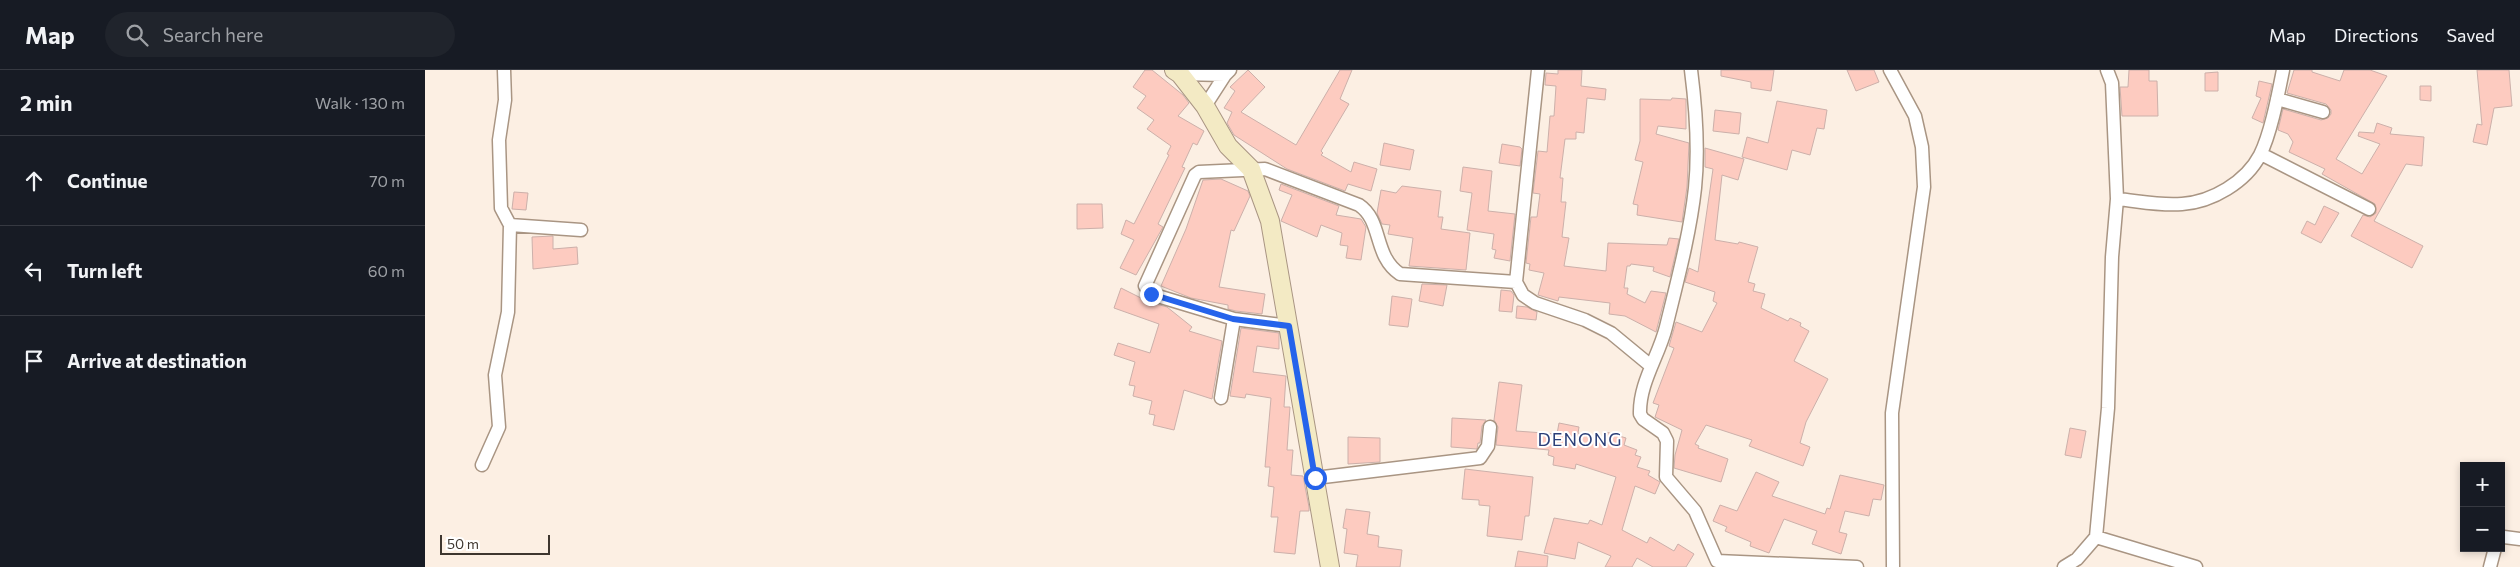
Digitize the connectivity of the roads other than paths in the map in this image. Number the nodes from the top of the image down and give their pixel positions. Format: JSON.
{"nodes":[{"id":1,"x":505,"y":70,"type":"edge"},
{"id":2,"x":1538,"y":70,"type":"edge"},
{"id":3,"x":1691,"y":70,"type":"edge"},
{"id":4,"x":1890,"y":70,"type":"edge"},
{"id":5,"x":2107,"y":70,"type":"edge"},
{"id":6,"x":2283,"y":70,"type":"edge"},
{"id":7,"x":1177,"y":72,"type":"edge"},
{"id":8,"x":1227,"y":72,"type":"edge"},
{"id":9,"x":2277,"y":99,"type":"junction"},
{"id":10,"x":1205,"y":106,"type":"junction"},
{"id":11,"x":2323,"y":112,"type":"dead end"},
{"id":12,"x":2261,"y":154,"type":"junction"},
{"id":13,"x":1251,"y":169,"type":"junction"},
{"id":14,"x":2117,"y":199,"type":"junction"},
{"id":15,"x":2369,"y":209,"type":"dead end"},
{"id":16,"x":510,"y":225,"type":"junction"},
{"id":17,"x":581,"y":230,"type":"dead end"},
{"id":18,"x":1516,"y":282,"type":"junction"},
{"id":19,"x":1233,"y":319,"type":"junction"},
{"id":20,"x":1289,"y":326,"type":"junction"},
{"id":21,"x":1651,"y":366,"type":"junction"},
{"id":22,"x":1221,"y":398,"type":"dead end"},
{"id":23,"x":1490,"y":427,"type":"dead end"},
{"id":24,"x":483,"y":465,"type":"dead end"},
{"id":25,"x":1315,"y":478,"type":"junction"},
{"id":26,"x":2505,"y":537,"type":"edge"},
{"id":27,"x":2096,"y":538,"type":"junction"},
{"id":28,"x":2520,"y":539,"type":"edge"},
{"id":29,"x":2494,"y":552,"type":"edge"},
{"id":30,"x":1716,"y":564,"type":"edge"},
{"id":31,"x":1330,"y":567,"type":"edge"},
{"id":32,"x":1857,"y":567,"type":"edge"},
{"id":33,"x":1893,"y":567,"type":"edge"},
{"id":34,"x":2064,"y":567,"type":"edge"},
{"id":35,"x":2196,"y":567,"type":"edge"},
{"id":36,"x":2490,"y":567,"type":"edge"}],
"edges":[{"from":1,"to":16,"type":"street"},
{"from":2,"to":18,"type":"street"},
{"from":3,"to":21,"type":"street"},
{"from":4,"to":33,"type":"street"},
{"from":5,"to":14,"type":"street"},
{"from":6,"to":9,"type":"street"},
{"from":7,"to":8,"type":"street"},
{"from":7,"to":10,"type":"street"},
{"from":8,"to":10,"type":"street"},
{"from":9,"to":11,"type":"street"},
{"from":9,"to":12,"type":"street"},
{"from":10,"to":13,"type":"street"},
{"from":12,"to":14,"type":"street"},
{"from":12,"to":15,"type":"street"},
{"from":13,"to":18,"type":"street"},
{"from":13,"to":19,"type":"street"},
{"from":13,"to":20,"type":"street"},
{"from":14,"to":27,"type":"street"},
{"from":16,"to":17,"type":"street"},
{"from":16,"to":24,"type":"street"},
{"from":18,"to":21,"type":"street"},
{"from":19,"to":20,"type":"street"},
{"from":19,"to":22,"type":"street"},
{"from":20,"to":25,"type":"street"},
{"from":21,"to":30,"type":"street"},
{"from":23,"to":25,"type":"street"},
{"from":25,"to":31,"type":"street"},
{"from":26,"to":28,"type":"street"},
{"from":27,"to":34,"type":"street"},
{"from":27,"to":35,"type":"street"},
{"from":29,"to":36,"type":"street"},
{"from":30,"to":32,"type":"street"}]}
